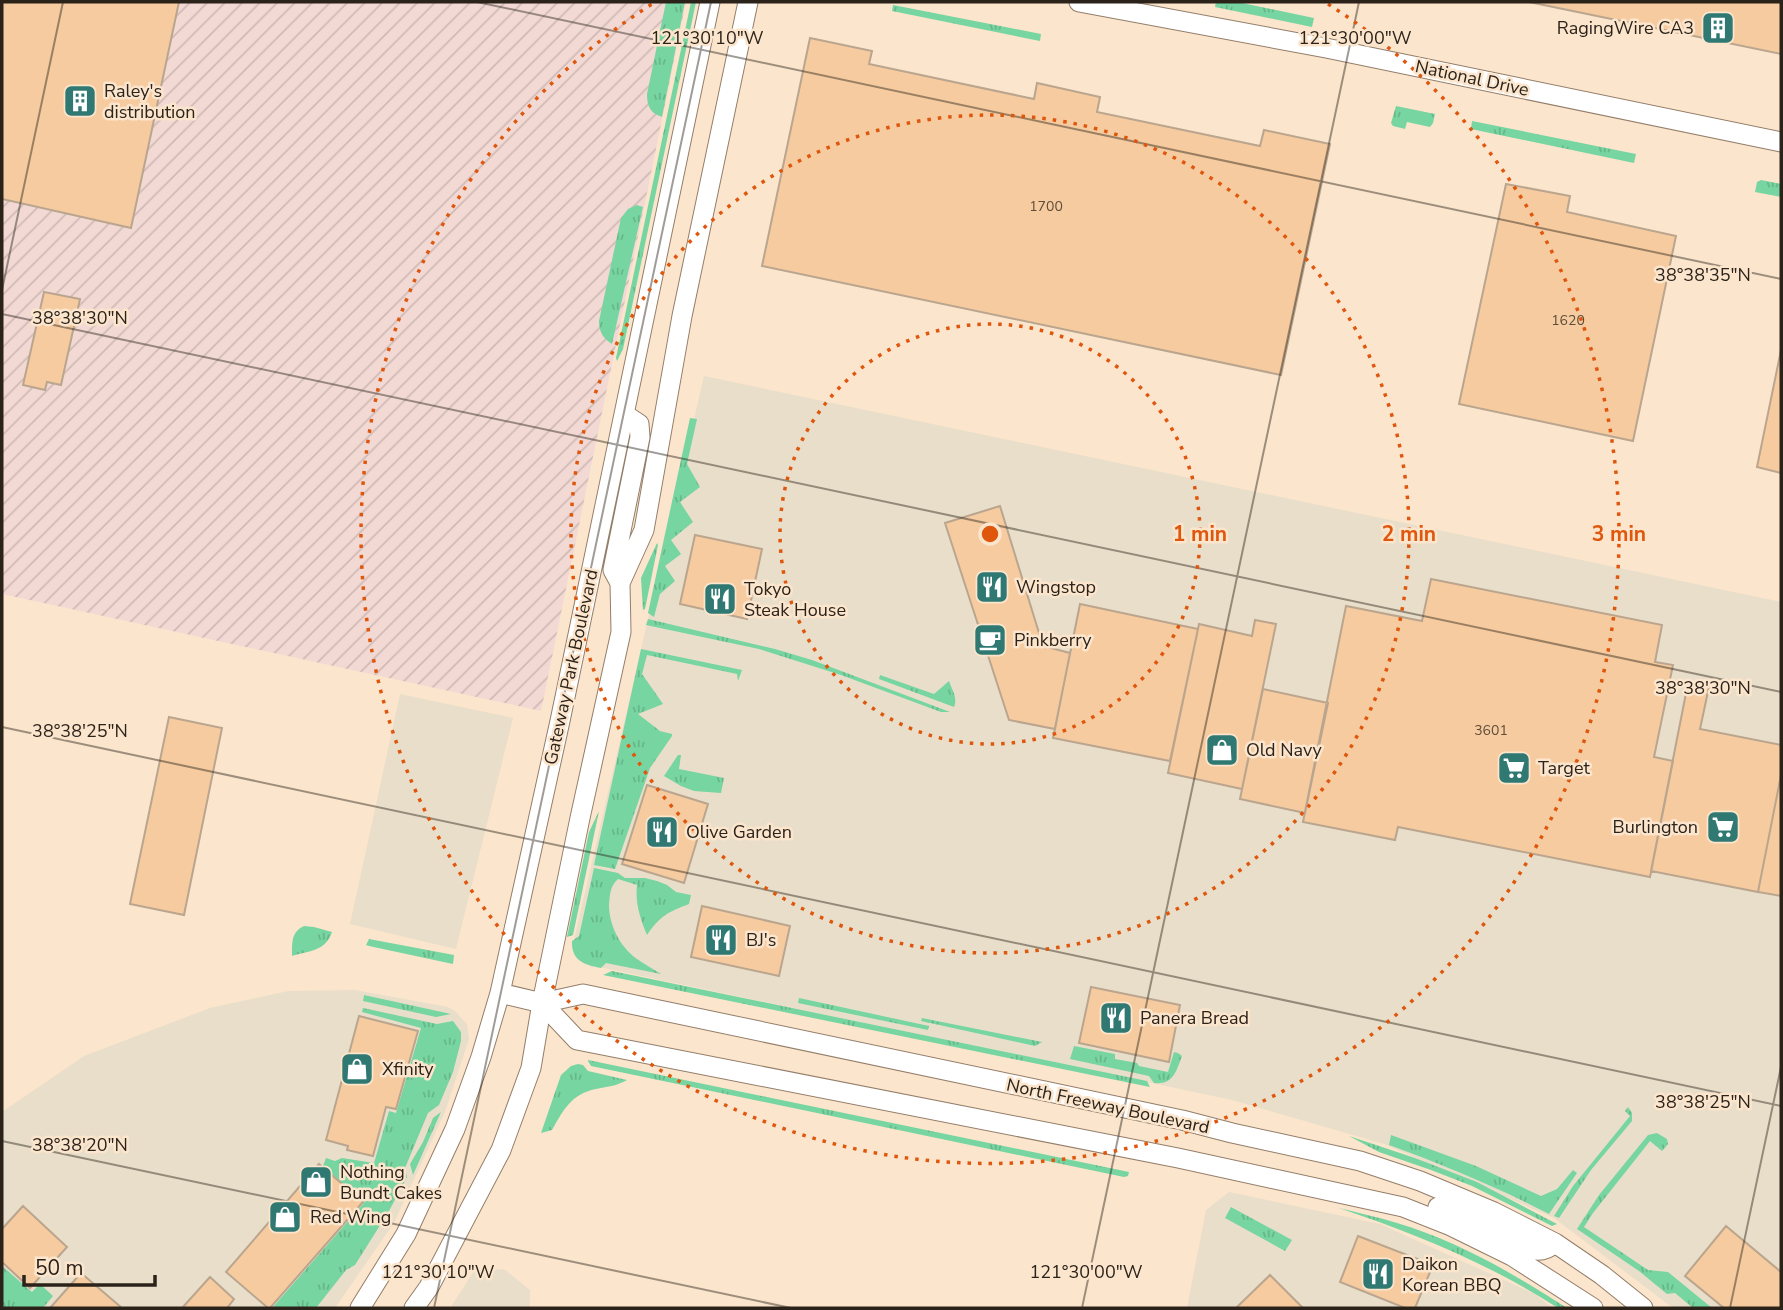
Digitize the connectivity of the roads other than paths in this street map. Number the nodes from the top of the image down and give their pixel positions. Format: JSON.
{"nodes":[{"id":1,"x":710,"y":2,"type":"edge"},
{"id":2,"x":748,"y":2,"type":"edge"},
{"id":3,"x":1079,"y":2,"type":"edge"},
{"id":4,"x":1781,"y":142,"type":"edge"},
{"id":5,"x":624,"y":414,"type":"junction"},
{"id":6,"x":620,"y":583,"type":"junction"},
{"id":7,"x":500,"y":993,"type":"junction"},
{"id":8,"x":542,"y":1003,"type":"junction"},
{"id":9,"x":1403,"y":1207,"type":"junction"},
{"id":10,"x":1555,"y":1243,"type":"junction"},
{"id":11,"x":360,"y":1308,"type":"edge"},
{"id":12,"x":414,"y":1308,"type":"edge"},
{"id":13,"x":1592,"y":1308,"type":"edge"},
{"id":14,"x":1643,"y":1308,"type":"edge"}],
"edges":[{"from":1,"to":5,"type":"street","name":"Gateway Park Boulevard"},
{"from":2,"to":6,"type":"street","name":"Gateway Park Boulevard"},
{"from":3,"to":4,"type":"street","name":"National Drive"},
{"from":5,"to":6,"type":"street"},
{"from":5,"to":7,"type":"street","name":"Gateway Park Boulevard"},
{"from":6,"to":8,"type":"street","name":"Gateway Park Boulevard"},
{"from":7,"to":8,"type":"street","name":"North Freeway Boulevard"},
{"from":7,"to":11,"type":"street","name":"Gateway Park Boulevard"},
{"from":8,"to":9,"type":"street","name":"North Freeway Boulevard"},
{"from":8,"to":10,"type":"street","name":"North Freeway Boulevard"},
{"from":8,"to":12,"type":"street","name":"Gateway Park Boulevard"},
{"from":9,"to":10,"type":"street"},
{"from":9,"to":13,"type":"street","name":"North Freeway Boulevard"},
{"from":10,"to":14,"type":"street","name":"North Freeway Boulevard"}]}
